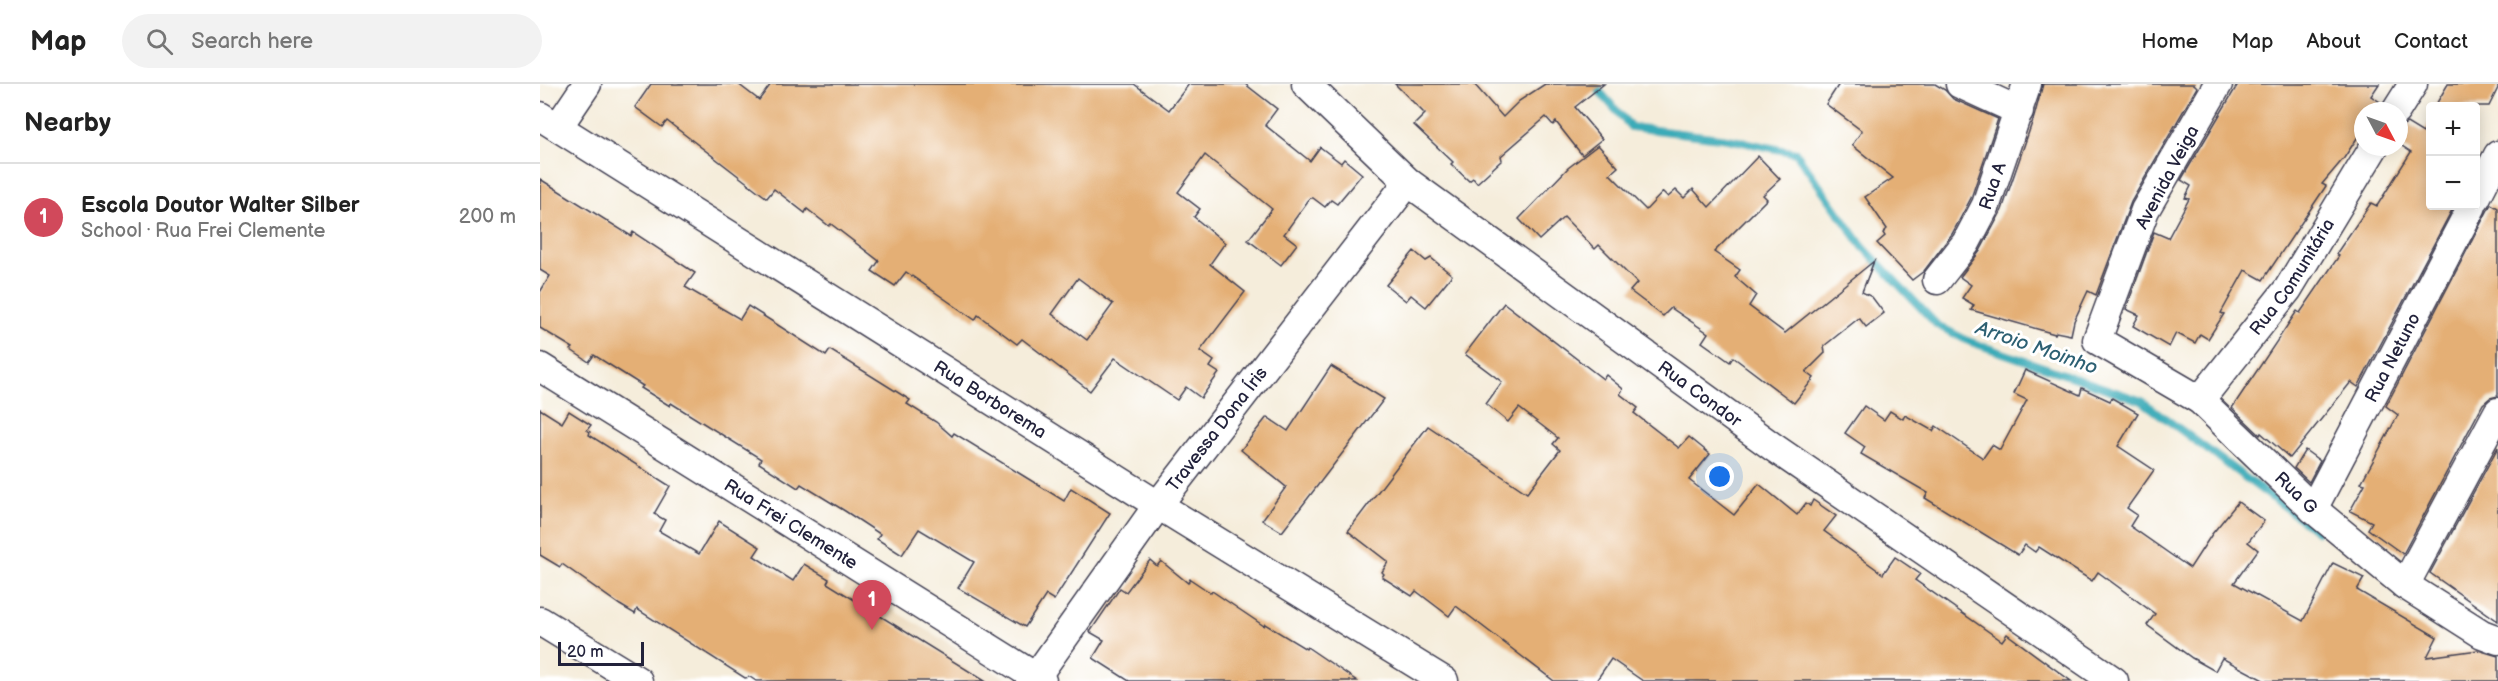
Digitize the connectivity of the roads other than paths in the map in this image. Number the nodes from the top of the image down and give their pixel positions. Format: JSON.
{"nodes":[{"id":1,"x":587,"y":84,"type":"edge"},
{"id":2,"x":1306,"y":84,"type":"edge"},
{"id":3,"x":1960,"y":84,"type":"edge"},
{"id":4,"x":2027,"y":84,"type":"edge"},
{"id":5,"x":2218,"y":84,"type":"edge"},
{"id":6,"x":2413,"y":84,"type":"edge"},
{"id":7,"x":2402,"y":102,"type":"edge"},
{"id":8,"x":2019,"y":111,"type":"junction"},
{"id":9,"x":549,"y":122,"type":"edge"},
{"id":10,"x":2498,"y":155,"type":"edge"},
{"id":11,"x":2369,"y":156,"type":"edge"},
{"id":12,"x":1408,"y":182,"type":"junction"},
{"id":13,"x":2480,"y":189,"type":"edge"},
{"id":14,"x":2470,"y":210,"type":"edge"},
{"id":15,"x":1937,"y":280,"type":"dead end"},
{"id":16,"x":2097,"y":340,"type":"joint"},
{"id":17,"x":540,"y":367,"type":"edge"},
{"id":18,"x":2200,"y":400,"type":"junction"},
{"id":19,"x":2498,"y":412,"type":"edge"},
{"id":20,"x":1158,"y":505,"type":"junction"},
{"id":21,"x":2313,"y":509,"type":"junction"},
{"id":22,"x":2405,"y":585,"type":"junction"},
{"id":23,"x":540,"y":621,"type":"edge"},
{"id":24,"x":2498,"y":640,"type":"edge"},
{"id":25,"x":1037,"y":680,"type":"edge"},
{"id":26,"x":638,"y":681,"type":"edge"},
{"id":27,"x":1444,"y":681,"type":"edge"},
{"id":28,"x":2114,"y":681,"type":"edge"}],
"edges":[{"from":1,"to":9,"type":"street"},
{"from":2,"to":12,"type":"street","name":"Rua Condor"},
{"from":3,"to":8,"type":"street"},
{"from":4,"to":8,"type":"street","name":"Rua A"},
{"from":5,"to":16,"type":"street","name":"Avenida Veiga"},
{"from":6,"to":7,"type":"street"},
{"from":8,"to":15,"type":"street","name":"Rua A"},
{"from":9,"to":20,"type":"street","name":"Rua Borborema"},
{"from":10,"to":13,"type":"street"},
{"from":11,"to":18,"type":"street","name":"Rua Comunitária"},
{"from":12,"to":20,"type":"street","name":"Travessa Dona Íris"},
{"from":12,"to":28,"type":"street","name":"Rua Condor"},
{"from":14,"to":21,"type":"street","name":"Rua Netuno"},
{"from":16,"to":18,"type":"street","name":"Rua G"},
{"from":17,"to":25,"type":"street","name":"Rua Frei Clemente"},
{"from":18,"to":21,"type":"street","name":"Rua G"},
{"from":19,"to":22,"type":"street"},
{"from":20,"to":25,"type":"street","name":"Travessa Dona Íris"},
{"from":20,"to":27,"type":"street","name":"Rua Borborema"},
{"from":21,"to":22,"type":"street","name":"Rua G"},
{"from":22,"to":24,"type":"street","name":"Rua G"},
{"from":23,"to":26,"type":"street"}]}
